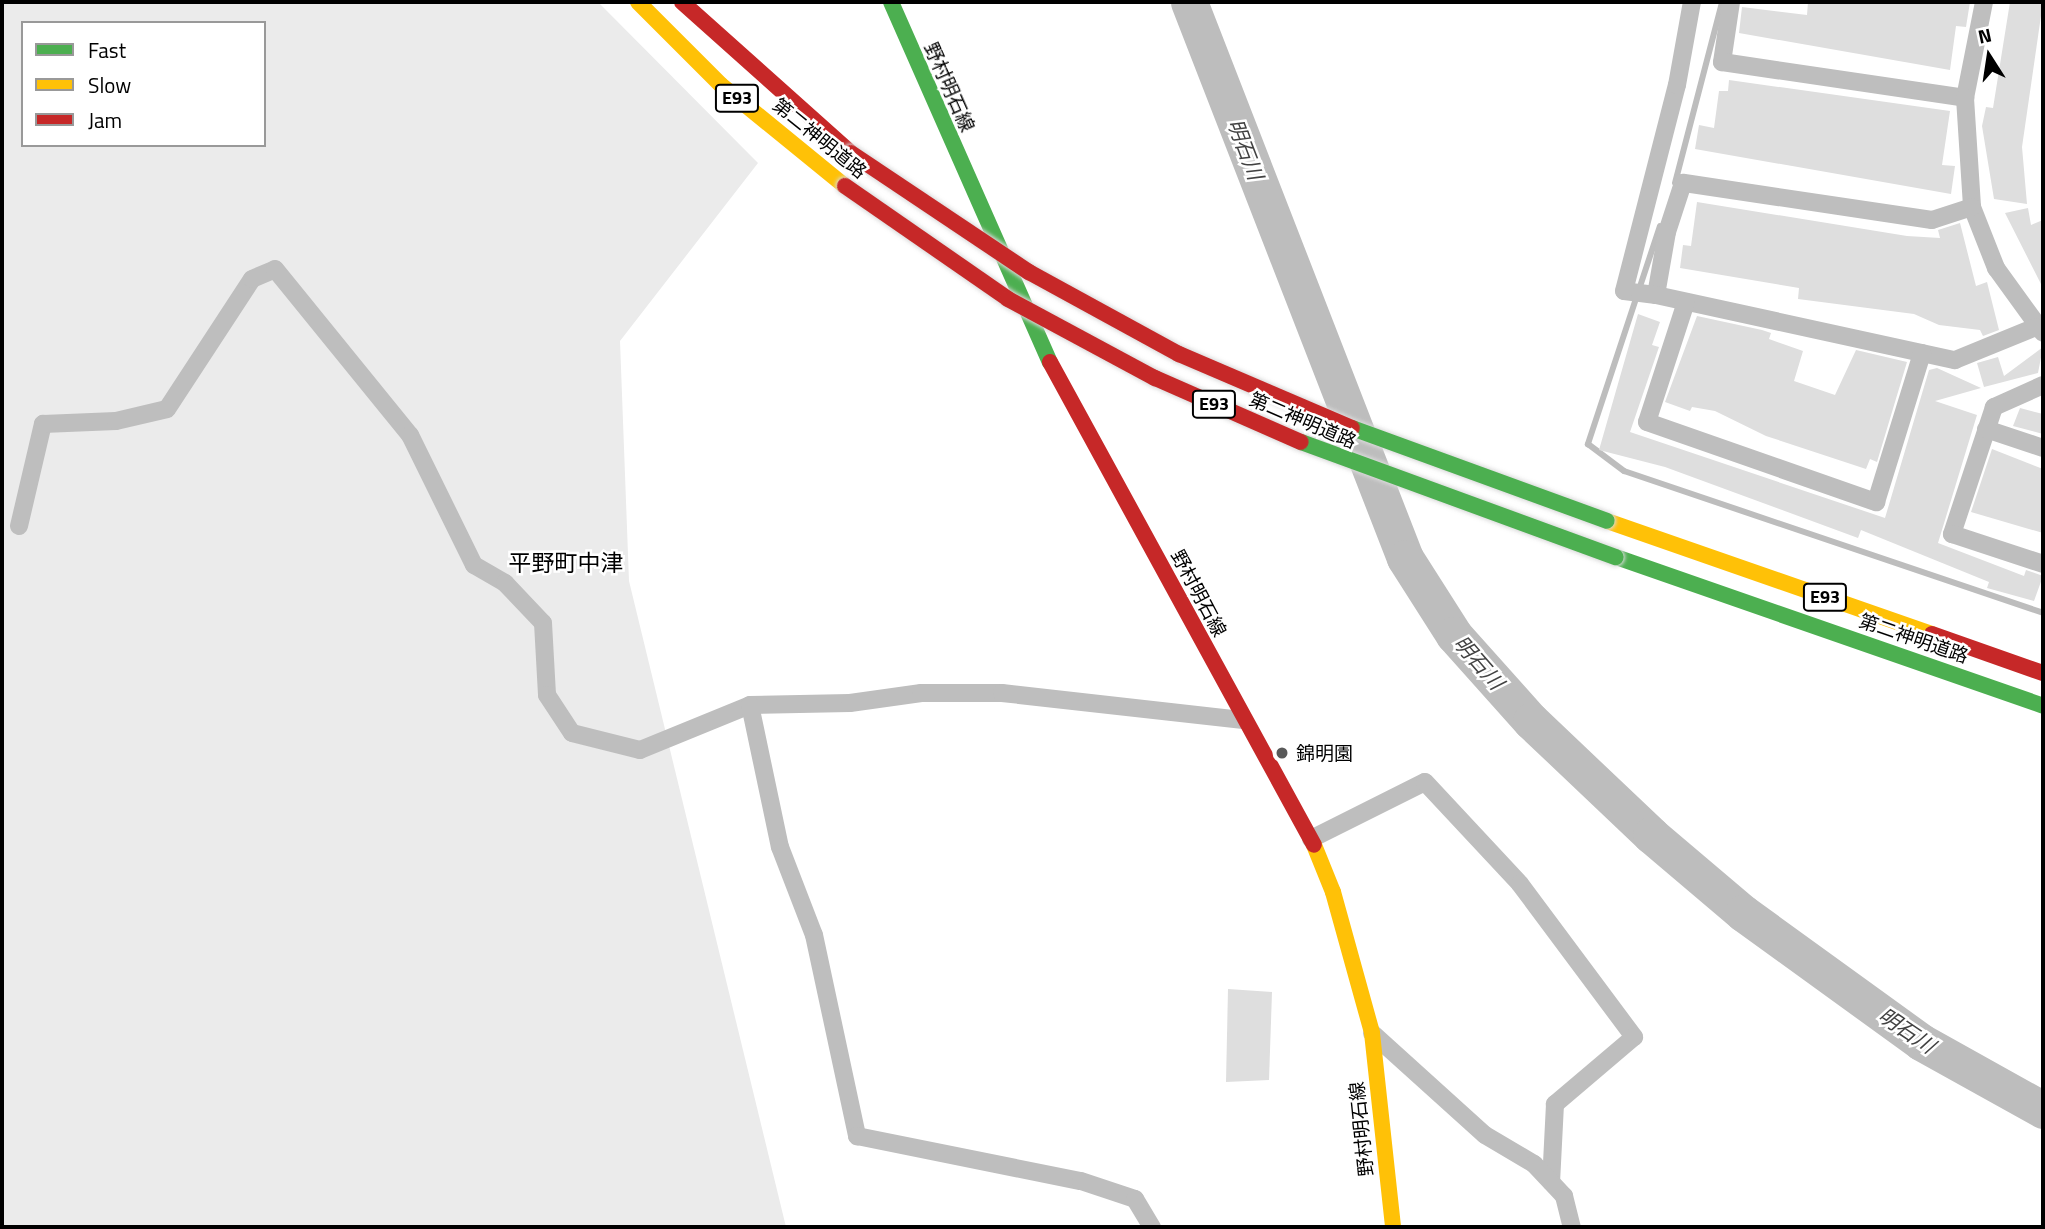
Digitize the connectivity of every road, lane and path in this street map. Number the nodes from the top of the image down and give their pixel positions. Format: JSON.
{"nodes":[{"id":1,"x":638,"y":2,"type":"edge"},
{"id":2,"x":682,"y":2,"type":"edge"},
{"id":3,"x":891,"y":2,"type":"edge"},
{"id":4,"x":1692,"y":2,"type":"edge"},
{"id":5,"x":1731,"y":2,"type":"edge"},
{"id":6,"x":1984,"y":2,"type":"edge"},
{"id":7,"x":1965,"y":98,"type":"junction"},
{"id":8,"x":1972,"y":207,"type":"junction"},
{"id":9,"x":1656,"y":295,"type":"junction"},
{"id":10,"x":1686,"y":302,"type":"junction"},
{"id":11,"x":2039,"y":330,"type":"edge"},
{"id":12,"x":1922,"y":353,"type":"junction"},
{"id":13,"x":2043,"y":385,"type":"edge"},
{"id":14,"x":1986,"y":429,"type":"junction"},
{"id":15,"x":2043,"y":448,"type":"edge"},
{"id":16,"x":19,"y":526,"type":"dead end"},
{"id":17,"x":2043,"y":564,"type":"edge"},
{"id":18,"x":2043,"y":673,"type":"edge"},
{"id":19,"x":750,"y":705,"type":"junction"},
{"id":20,"x":2043,"y":706,"type":"edge"},
{"id":21,"x":1243,"y":720,"type":"junction"},
{"id":22,"x":1311,"y":839,"type":"junction"},
{"id":23,"x":1372,"y":1033,"type":"junction"},
{"id":24,"x":1551,"y":1182,"type":"junction"},
{"id":25,"x":1152,"y":1227,"type":"edge"},
{"id":26,"x":1393,"y":1227,"type":"edge"},
{"id":27,"x":1572,"y":1227,"type":"edge"}],
"edges":[{"from":1,"to":20,"type":"main road","name":"第二神明道路","number":"E93","bridge":true},
{"from":2,"to":18,"type":"main road","name":"第二神明道路","number":"E93","bridge":true},
{"from":3,"to":21,"type":"main road","name":"野村明石線"},
{"from":4,"to":9,"type":"street"},
{"from":5,"to":7,"type":"street"},
{"from":6,"to":7,"type":"street"},
{"from":7,"to":8,"type":"street"},
{"from":8,"to":9,"type":"street"},
{"from":8,"to":11,"type":"street"},
{"from":9,"to":10,"type":"street"},
{"from":10,"to":12,"type":"street"},
{"from":10,"to":12,"type":"street"},
{"from":11,"to":12,"type":"street"},
{"from":13,"to":14,"type":"street"},
{"from":14,"to":15,"type":"street"},
{"from":14,"to":17,"type":"street"},
{"from":16,"to":19,"type":"street"},
{"from":19,"to":21,"type":"street"},
{"from":19,"to":25,"type":"street"},
{"from":21,"to":22,"type":"main road","name":"野村明石線"},
{"from":22,"to":23,"type":"main road","name":"野村明石線"},
{"from":22,"to":24,"type":"street"},
{"from":23,"to":24,"type":"street"},
{"from":23,"to":26,"type":"main road","name":"野村明石線"},
{"from":24,"to":27,"type":"street"}]}
